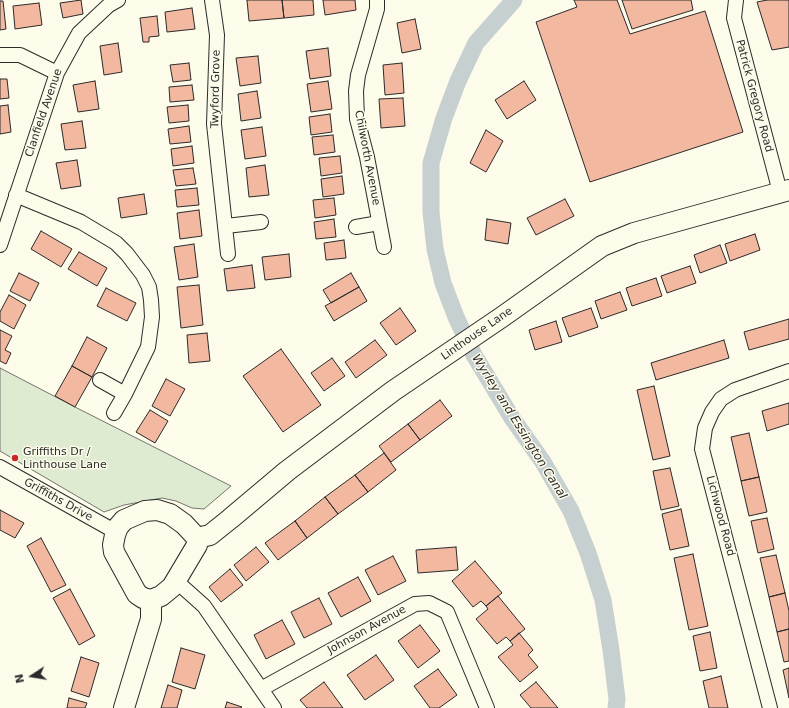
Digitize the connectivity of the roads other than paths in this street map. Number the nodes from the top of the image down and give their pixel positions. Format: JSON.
{"nodes":[{"id":1,"x":118,"y":0,"type":"edge"},
{"id":2,"x":212,"y":0,"type":"edge"},
{"id":3,"x":377,"y":0,"type":"edge"},
{"id":4,"x":736,"y":0,"type":"edge"},
{"id":5,"x":0,"y":55,"type":"edge"},
{"id":6,"x":57,"y":74,"type":"junction"},
{"id":7,"x":784,"y":191,"type":"edge"},
{"id":8,"x":16,"y":195,"type":"junction"},
{"id":9,"x":261,"y":222,"type":"dead end"},
{"id":10,"x":379,"y":223,"type":"junction"},
{"id":11,"x":226,"y":226,"type":"junction"},
{"id":12,"x":356,"y":227,"type":"dead end"},
{"id":13,"x":1,"y":241,"type":"edge"},
{"id":14,"x":384,"y":247,"type":"dead end"},
{"id":15,"x":228,"y":254,"type":"dead end"},
{"id":16,"x":789,"y":371,"type":"edge"},
{"id":17,"x":100,"y":380,"type":"dead end"},
{"id":18,"x":125,"y":394,"type":"junction"},
{"id":19,"x":114,"y":413,"type":"dead end"},
{"id":20,"x":0,"y":467,"type":"edge"},
{"id":21,"x":116,"y":532,"type":"junction"},
{"id":22,"x":197,"y":538,"type":"junction"},
{"id":23,"x":176,"y":581,"type":"junction"},
{"id":24,"x":151,"y":600,"type":"junction"},
{"id":25,"x":261,"y":689,"type":"junction"},
{"id":26,"x":124,"y":708,"type":"edge"},
{"id":27,"x":274,"y":708,"type":"edge"},
{"id":28,"x":487,"y":708,"type":"edge"},
{"id":29,"x":770,"y":708,"type":"edge"}],
"edges":[{"from":1,"to":6,"type":"street","name":"Clanfield Avenue"},
{"from":2,"to":11,"type":"street","name":"Twyford Grove"},
{"from":3,"to":10,"type":"street","name":"Chilworth Avenue"},
{"from":4,"to":7,"type":"street","name":"Patrick Gregory Road"},
{"from":5,"to":6,"type":"street"},
{"from":6,"to":8,"type":"street","name":"Clanfield Avenue"},
{"from":7,"to":22,"type":"street","name":"Linthouse Lane"},
{"from":8,"to":13,"type":"street","name":"Clanfield Avenue"},
{"from":8,"to":18,"type":"street"},
{"from":9,"to":11,"type":"street"},
{"from":10,"to":12,"type":"street"},
{"from":10,"to":14,"type":"street","name":"Chilworth Avenue"},
{"from":11,"to":15,"type":"street","name":"Twyford Grove"},
{"from":16,"to":29,"type":"street","name":"Lichwood Road"},
{"from":17,"to":18,"type":"street"},
{"from":18,"to":19,"type":"street"},
{"from":20,"to":21,"type":"street","name":"Griffiths Drive"},
{"from":21,"to":22,"type":"street"},
{"from":21,"to":24,"type":"street"},
{"from":22,"to":23,"type":"street"},
{"from":23,"to":24,"type":"street"},
{"from":23,"to":25,"type":"street"},
{"from":24,"to":26,"type":"street"},
{"from":25,"to":27,"type":"street"},
{"from":25,"to":28,"type":"street","name":"Johnson Avenue"}]}
